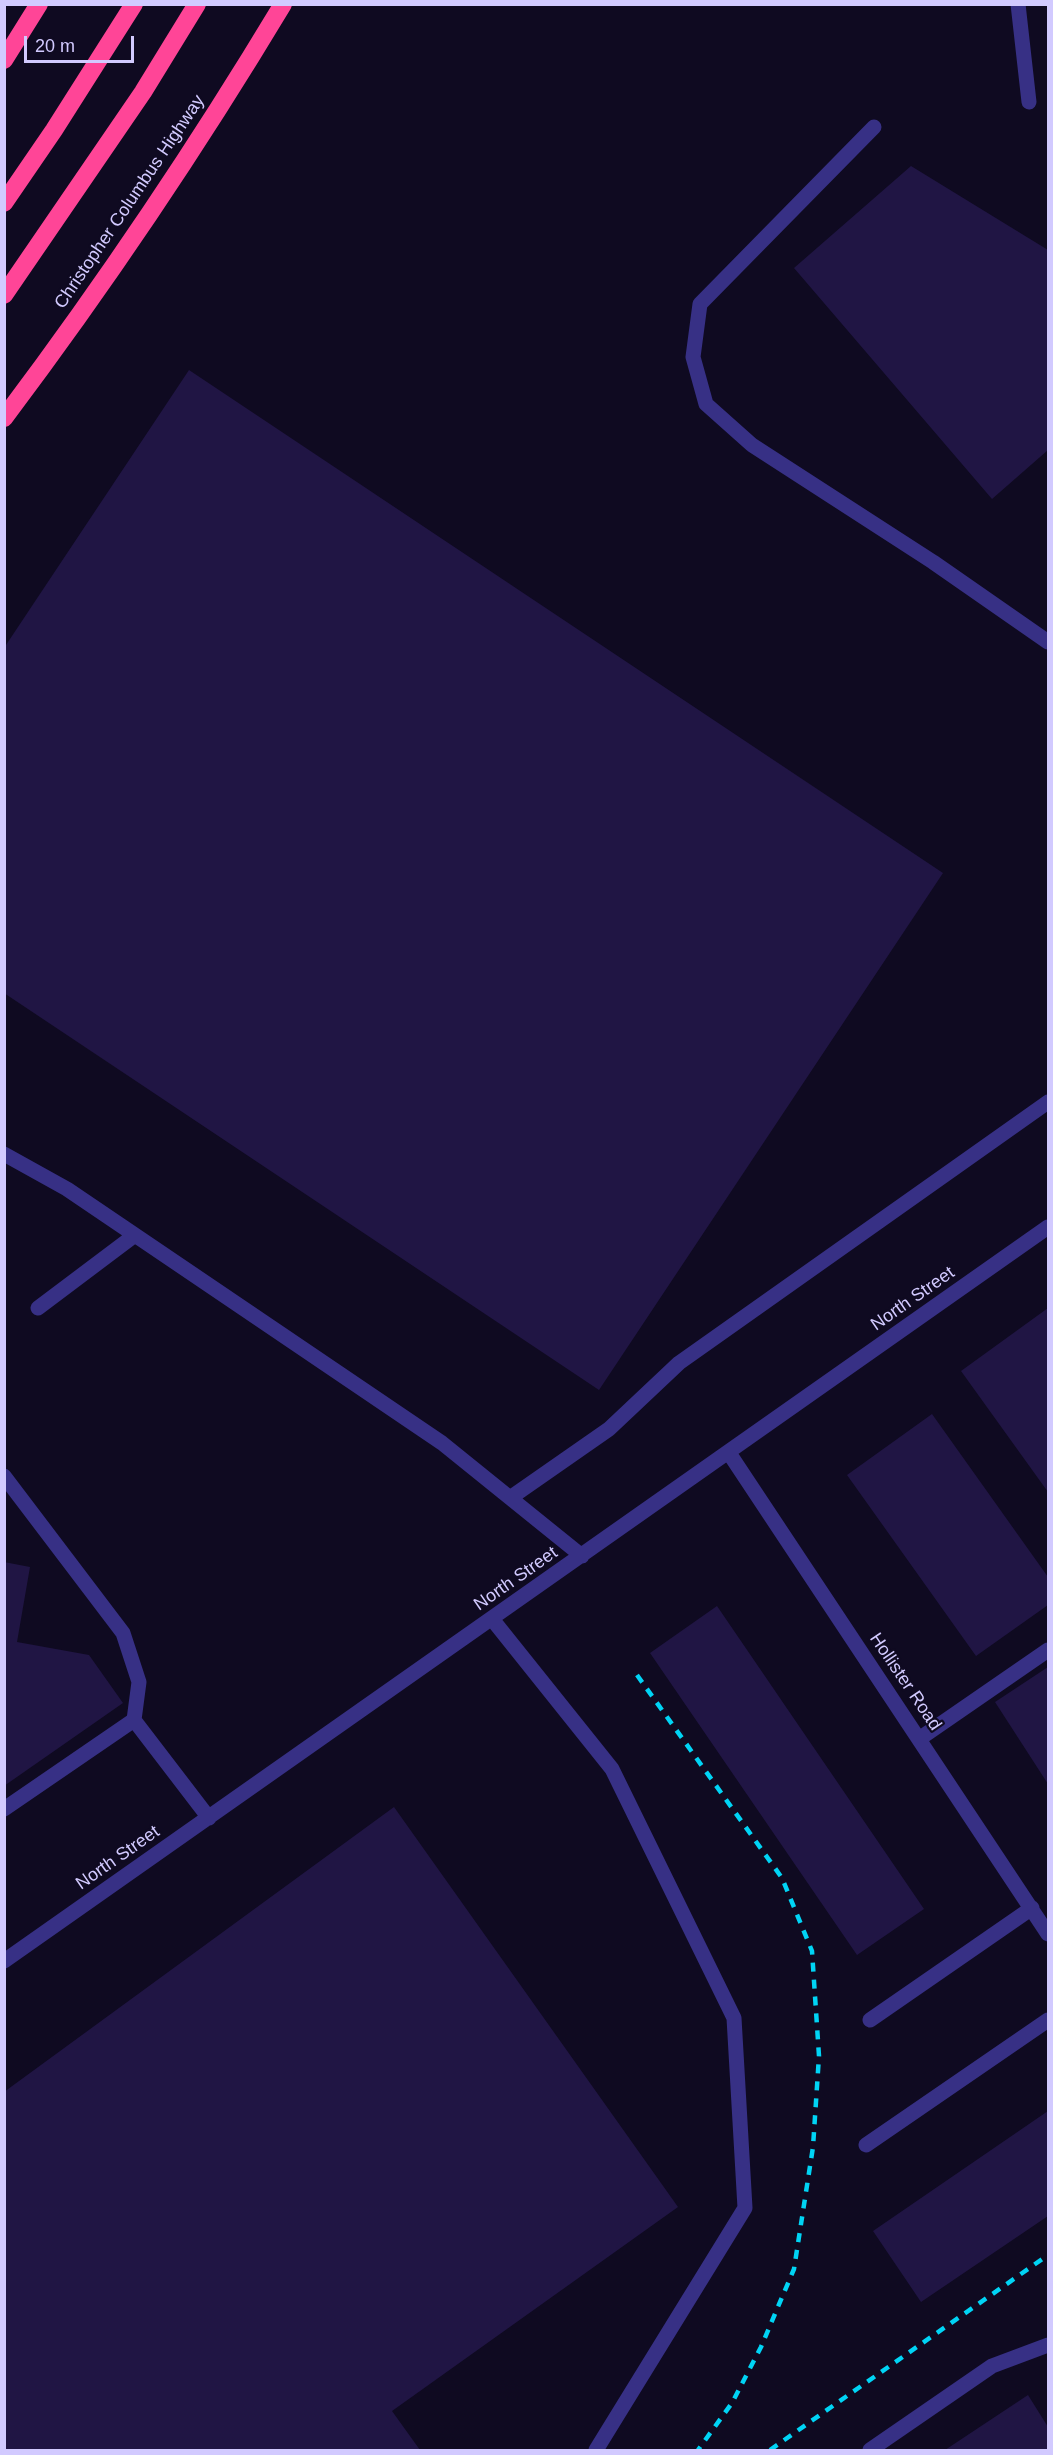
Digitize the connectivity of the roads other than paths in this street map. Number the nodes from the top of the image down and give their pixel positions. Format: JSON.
{"nodes":[{"id":1,"x":39,"y":4,"type":"edge"},
{"id":2,"x":134,"y":4,"type":"edge"},
{"id":3,"x":197,"y":4,"type":"edge"},
{"id":4,"x":283,"y":4,"type":"edge"},
{"id":5,"x":1018,"y":4,"type":"edge"},
{"id":6,"x":4,"y":60,"type":"edge"},
{"id":7,"x":1029,"y":102,"type":"dead end"},
{"id":8,"x":874,"y":127,"type":"dead end"},
{"id":9,"x":4,"y":202,"type":"edge"},
{"id":10,"x":4,"y":296,"type":"edge"},
{"id":11,"x":4,"y":417,"type":"edge"},
{"id":12,"x":1048,"y":642,"type":"edge"},
{"id":13,"x":1048,"y":1102,"type":"edge"},
{"id":14,"x":4,"y":1154,"type":"edge"},
{"id":15,"x":1048,"y":1227,"type":"edge"},
{"id":16,"x":135,"y":1235,"type":"junction"},
{"id":17,"x":38,"y":1308,"type":"dead end"},
{"id":18,"x":729,"y":1453,"type":"junction"},
{"id":19,"x":4,"y":1476,"type":"edge"},
{"id":20,"x":510,"y":1498,"type":"junction"},
{"id":21,"x":582,"y":1556,"type":"junction"},
{"id":22,"x":492,"y":1619,"type":"junction"},
{"id":23,"x":1048,"y":1650,"type":"edge"},
{"id":24,"x":134,"y":1720,"type":"junction"},
{"id":25,"x":919,"y":1739,"type":"junction"},
{"id":26,"x":4,"y":1809,"type":"edge"},
{"id":27,"x":208,"y":1818,"type":"junction"},
{"id":28,"x":1032,"y":1908,"type":"junction"},
{"id":29,"x":1048,"y":1934,"type":"edge"},
{"id":30,"x":4,"y":1961,"type":"edge"},
{"id":31,"x":870,"y":2020,"type":"dead end"},
{"id":32,"x":1048,"y":2020,"type":"edge"},
{"id":33,"x":866,"y":2145,"type":"dead end"},
{"id":34,"x":1048,"y":2346,"type":"edge"},
{"id":35,"x":596,"y":2451,"type":"edge"},
{"id":36,"x":870,"y":2451,"type":"edge"}],
"edges":[{"from":1,"to":6,"type":"highway"},
{"from":2,"to":9,"type":"highway"},
{"from":3,"to":10,"type":"highway"},
{"from":4,"to":11,"type":"highway","name":"Christopher Columbus Highway"},
{"from":5,"to":7,"type":"street"},
{"from":8,"to":12,"type":"street"},
{"from":13,"to":20,"type":"street"},
{"from":14,"to":16,"type":"street"},
{"from":15,"to":18,"type":"street","name":"North Street"},
{"from":16,"to":17,"type":"street"},
{"from":16,"to":20,"type":"street"},
{"from":18,"to":21,"type":"street","name":"North Street"},
{"from":18,"to":25,"type":"street","name":"Hollister Road"},
{"from":19,"to":24,"type":"street"},
{"from":20,"to":21,"type":"street"},
{"from":21,"to":22,"type":"street","name":"North Street"},
{"from":22,"to":27,"type":"street","name":"North Street"},
{"from":22,"to":35,"type":"street"},
{"from":23,"to":25,"type":"street"},
{"from":24,"to":26,"type":"street"},
{"from":24,"to":27,"type":"street"},
{"from":25,"to":28,"type":"street","name":"Hollister Road"},
{"from":27,"to":30,"type":"street","name":"North Street"},
{"from":28,"to":29,"type":"street","name":"Hollister Road"},
{"from":28,"to":31,"type":"street"},
{"from":32,"to":33,"type":"street"},
{"from":34,"to":36,"type":"street"}]}
